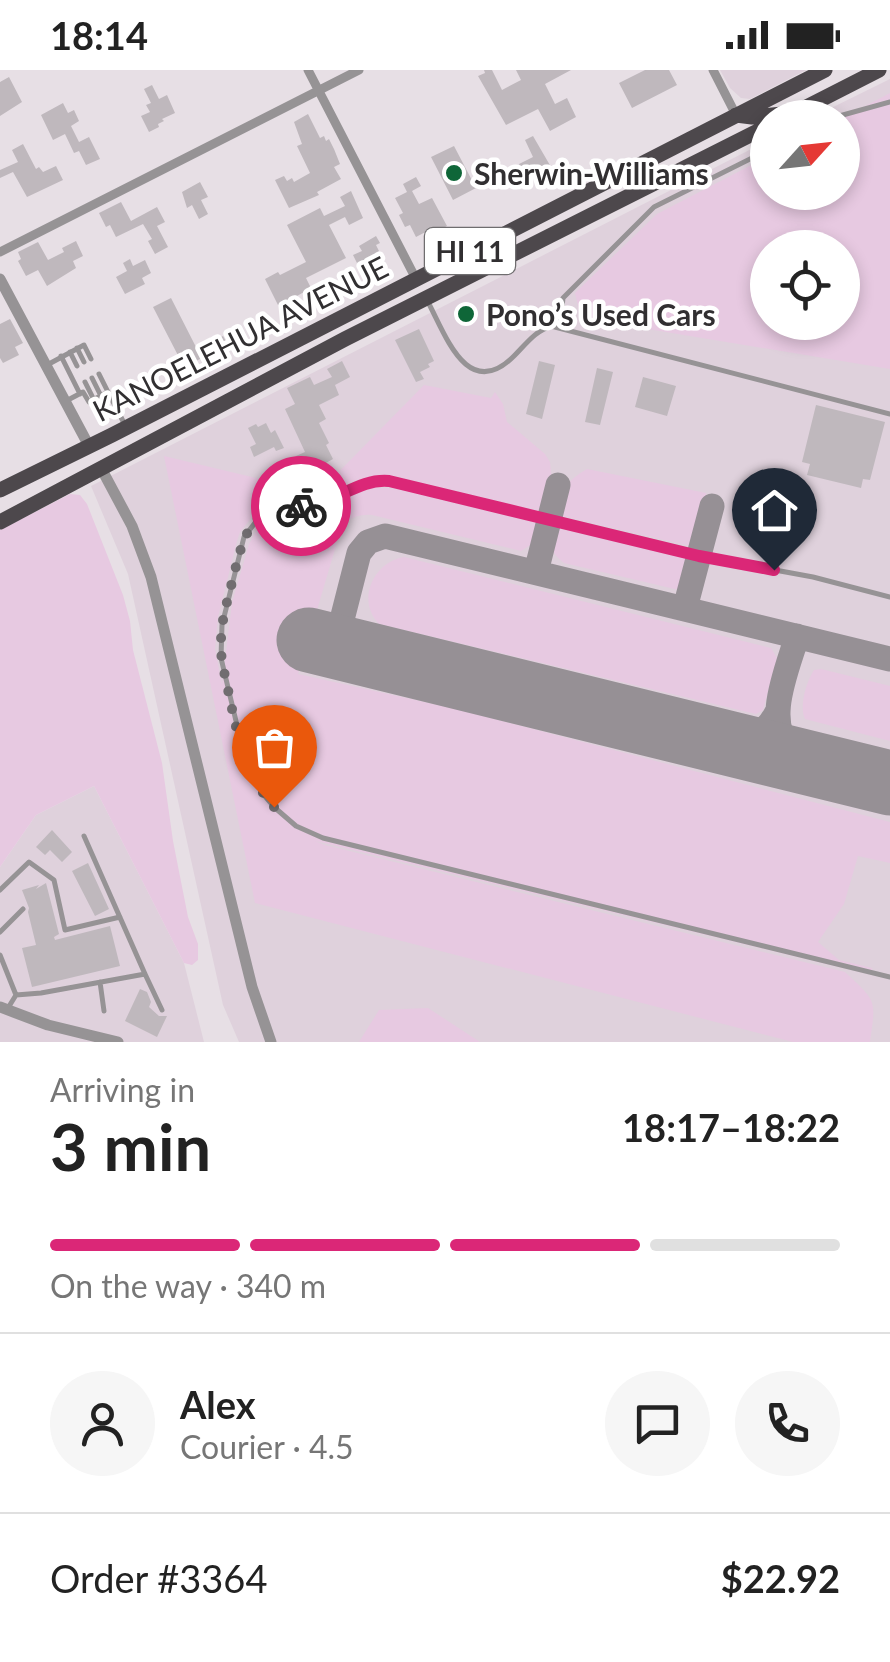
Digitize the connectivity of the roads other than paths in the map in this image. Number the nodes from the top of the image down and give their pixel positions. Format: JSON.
{"nodes":[{"id":1,"x":308,"y":70,"type":"edge"},
{"id":2,"x":359,"y":70,"type":"edge"},
{"id":3,"x":714,"y":70,"type":"edge"},
{"id":4,"x":825,"y":70,"type":"edge"},
{"id":5,"x":879,"y":70,"type":"edge"},
{"id":6,"x":318,"y":91,"type":"junction"},
{"id":7,"x":820,"y":100,"type":"edge"},
{"id":8,"x":890,"y":102,"type":"edge"},
{"id":9,"x":860,"y":110,"type":"edge"},
{"id":10,"x":736,"y":115,"type":"junction"},
{"id":11,"x":750,"y":118,"type":"edge"},
{"id":12,"x":750,"y":135,"type":"edge"},
{"id":13,"x":718,"y":150,"type":"junction"},
{"id":14,"x":750,"y":159,"type":"edge"},
{"id":15,"x":0,"y":252,"type":"edge"},
{"id":16,"x":416,"y":278,"type":"junction"},
{"id":17,"x":0,"y":279,"type":"edge"},
{"id":18,"x":426,"y":298,"type":"junction"},
{"id":19,"x":560,"y":327,"type":"junction"},
{"id":20,"x":74,"y":350,"type":"junction"},
{"id":21,"x":61,"y":356,"type":"junction"},
{"id":22,"x":47,"y":365,"type":"junction"},
{"id":23,"x":96,"y":376,"type":"dead end"},
{"id":24,"x":85,"y":382,"type":"dead end"},
{"id":25,"x":80,"y":394,"type":"junction"},
{"id":26,"x":105,"y":394,"type":"junction"},
{"id":27,"x":94,"y":400,"type":"junction"},
{"id":28,"x":66,"y":401,"type":"junction"},
{"id":29,"x":890,"y":414,"type":"edge"},
{"id":30,"x":126,"y":428,"type":"junction"},
{"id":31,"x":89,"y":446,"type":"junction"},
{"id":32,"x":102,"y":468,"type":"junction"},
{"id":33,"x":0,"y":490,"type":"edge"},
{"id":34,"x":0,"y":522,"type":"edge"},
{"id":35,"x":890,"y":596,"type":"edge"},
{"id":36,"x":84,"y":836,"type":"dead end"},
{"id":37,"x":0,"y":890,"type":"edge"},
{"id":38,"x":23,"y":909,"type":"dead end"},
{"id":39,"x":120,"y":917,"type":"junction"},
{"id":40,"x":0,"y":932,"type":"edge"},
{"id":41,"x":0,"y":955,"type":"edge"},
{"id":42,"x":145,"y":974,"type":"junction"},
{"id":43,"x":890,"y":977,"type":"edge"},
{"id":44,"x":100,"y":982,"type":"junction"},
{"id":45,"x":16,"y":994,"type":"junction"},
{"id":46,"x":3,"y":1009,"type":"edge"},
{"id":47,"x":162,"y":1010,"type":"dead end"},
{"id":48,"x":104,"y":1011,"type":"dead end"},
{"id":49,"x":118,"y":1042,"type":"edge"},
{"id":50,"x":271,"y":1042,"type":"edge"}],
"edges":[{"from":1,"to":6,"type":"street"},
{"from":2,"to":6,"type":"street"},
{"from":3,"to":10,"type":"street"},
{"from":4,"to":10,"type":"highway","name":"KANOELEHUA AVENUE","number":"HI 11"},
{"from":5,"to":7,"type":"highway"},
{"from":6,"to":15,"type":"street"},
{"from":6,"to":16,"type":"street"},
{"from":8,"to":9,"type":"lane"},
{"from":10,"to":11,"type":"highway"},
{"from":10,"to":13,"type":"highway"},
{"from":10,"to":16,"type":"highway","name":"KANOELEHUA AVENUE","number":"HI 11"},
{"from":12,"to":13,"type":"highway","name":"KANOELEHUA AVENUE","number":"HI 11"},
{"from":13,"to":18,"type":"highway","name":"KANOELEHUA AVENUE","number":"HI 11"},
{"from":14,"to":19,"type":"lane"},
{"from":16,"to":30,"type":"highway","name":"KANOELEHUA AVENUE","number":"HI 11"},
{"from":17,"to":22,"type":"street"},
{"from":18,"to":19,"type":"lane"},
{"from":18,"to":32,"type":"highway","name":"KANOELEHUA AVENUE","number":"HI 11"},
{"from":19,"to":29,"type":"lane"},
{"from":20,"to":20,"type":"lane"},
{"from":20,"to":21,"type":"lane"},
{"from":21,"to":22,"type":"lane"},
{"from":21,"to":25,"type":"lane"},
{"from":22,"to":28,"type":"street"},
{"from":23,"to":26,"type":"lane"},
{"from":24,"to":27,"type":"lane"},
{"from":25,"to":27,"type":"lane"},
{"from":25,"to":28,"type":"lane"},
{"from":26,"to":27,"type":"lane"},
{"from":26,"to":30,"type":"lane"},
{"from":28,"to":31,"type":"street"},
{"from":30,"to":31,"type":"highway","name":"KANOELEHUA AVENUE","number":"HI 11"},
{"from":31,"to":32,"type":"highway"},
{"from":31,"to":33,"type":"highway","name":"KANOELEHUA AVENUE","number":"HI 11"},
{"from":32,"to":34,"type":"highway","name":"KANOELEHUA AVENUE","number":"HI 11"},
{"from":32,"to":50,"type":"street"},
{"from":35,"to":43,"type":"lane"},
{"from":36,"to":39,"type":"lane"},
{"from":37,"to":39,"type":"lane"},
{"from":38,"to":40,"type":"lane"},
{"from":39,"to":42,"type":"lane"},
{"from":41,"to":45,"type":"lane"},
{"from":42,"to":44,"type":"lane"},
{"from":42,"to":47,"type":"lane"},
{"from":44,"to":45,"type":"lane"},
{"from":44,"to":48,"type":"lane"},
{"from":45,"to":46,"type":"lane"},
{"from":46,"to":49,"type":"street"}]}
